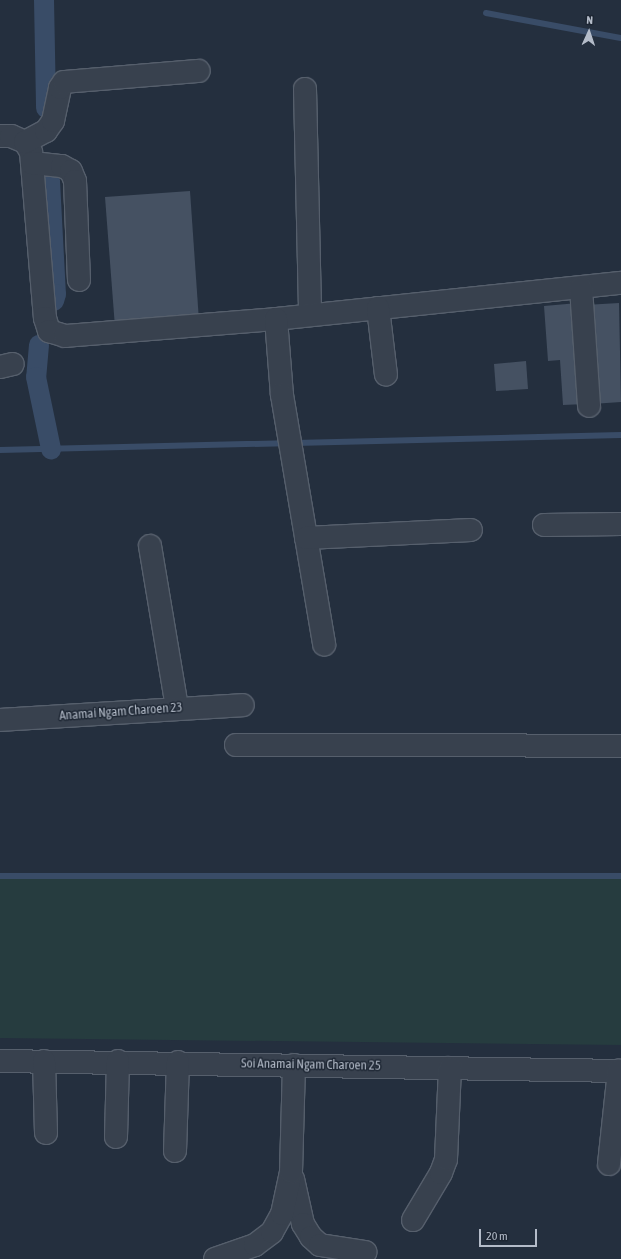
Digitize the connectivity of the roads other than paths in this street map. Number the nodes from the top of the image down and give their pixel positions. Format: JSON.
{"nodes":[{"id":1,"x":199,"y":71,"type":"dead end"},
{"id":2,"x":305,"y":89,"type":"dead end"},
{"id":3,"x":0,"y":136,"type":"edge"},
{"id":4,"x":26,"y":142,"type":"junction"},
{"id":5,"x":32,"y":164,"type":"junction"},
{"id":6,"x":79,"y":280,"type":"dead end"},
{"id":7,"x":621,"y":283,"type":"edge"},
{"id":8,"x":581,"y":288,"type":"junction"},
{"id":9,"x":621,"y":289,"type":"edge"},
{"id":10,"x":378,"y":308,"type":"junction"},
{"id":11,"x":310,"y":315,"type":"junction"},
{"id":12,"x":276,"y":319,"type":"junction"},
{"id":13,"x":386,"y":375,"type":"dead end"},
{"id":14,"x":589,"y":406,"type":"dead end"},
{"id":15,"x":621,"y":524,"type":"edge"},
{"id":16,"x":544,"y":526,"type":"dead end"},
{"id":17,"x":471,"y":530,"type":"dead end"},
{"id":18,"x":306,"y":538,"type":"junction"},
{"id":19,"x":150,"y":546,"type":"dead end"},
{"id":20,"x":324,"y":644,"type":"dead end"},
{"id":21,"x":243,"y":704,"type":"dead end"},
{"id":22,"x":177,"y":708,"type":"junction"},
{"id":23,"x":0,"y":720,"type":"edge"},
{"id":24,"x":236,"y":745,"type":"dead end"},
{"id":25,"x":621,"y":746,"type":"edge"},
{"id":26,"x":44,"y":1060,"type":"junction"},
{"id":27,"x":0,"y":1061,"type":"edge"},
{"id":28,"x":118,"y":1061,"type":"junction"},
{"id":29,"x":178,"y":1062,"type":"junction"},
{"id":30,"x":294,"y":1065,"type":"junction"},
{"id":31,"x":450,"y":1068,"type":"junction"},
{"id":32,"x":620,"y":1071,"type":"edge"},
{"id":33,"x":46,"y":1133,"type":"dead end"},
{"id":34,"x":116,"y":1137,"type":"dead end"},
{"id":35,"x":175,"y":1151,"type":"dead end"},
{"id":36,"x":609,"y":1164,"type":"dead end"},
{"id":37,"x":291,"y":1172,"type":"junction"},
{"id":38,"x":413,"y":1220,"type":"dead end"},
{"id":39,"x":365,"y":1252,"type":"dead end"},
{"id":40,"x":215,"y":1259,"type":"edge"}],
"edges":[{"from":1,"to":4,"type":"street"},
{"from":2,"to":11,"type":"street"},
{"from":3,"to":4,"type":"street"},
{"from":4,"to":5,"type":"street"},
{"from":5,"to":6,"type":"street"},
{"from":5,"to":12,"type":"street"},
{"from":7,"to":8,"type":"street"},
{"from":7,"to":9,"type":"street"},
{"from":8,"to":10,"type":"street"},
{"from":8,"to":14,"type":"street"},
{"from":10,"to":11,"type":"street"},
{"from":10,"to":13,"type":"street"},
{"from":11,"to":12,"type":"street"},
{"from":12,"to":18,"type":"street"},
{"from":15,"to":16,"type":"street"},
{"from":17,"to":18,"type":"street"},
{"from":18,"to":20,"type":"street"},
{"from":19,"to":22,"type":"street"},
{"from":21,"to":22,"type":"street","name":"Anamai Ngam Charoen 23"},
{"from":22,"to":23,"type":"street","name":"Anamai Ngam Charoen 23"},
{"from":24,"to":25,"type":"street"},
{"from":26,"to":27,"type":"street","name":"Soi Anamai Ngam Charoen 25"},
{"from":26,"to":28,"type":"street","name":"Soi Anamai Ngam Charoen 25"},
{"from":26,"to":33,"type":"street"},
{"from":28,"to":29,"type":"street","name":"Soi Anamai Ngam Charoen 25"},
{"from":28,"to":34,"type":"street"},
{"from":29,"to":30,"type":"street","name":"Soi Anamai Ngam Charoen 25"},
{"from":29,"to":35,"type":"street"},
{"from":30,"to":31,"type":"street","name":"Soi Anamai Ngam Charoen 25"},
{"from":30,"to":37,"type":"street"},
{"from":31,"to":32,"type":"street","name":"Soi Anamai Ngam Charoen 25"},
{"from":31,"to":38,"type":"street"},
{"from":32,"to":36,"type":"street"},
{"from":37,"to":39,"type":"street"},
{"from":37,"to":40,"type":"street"}]}
